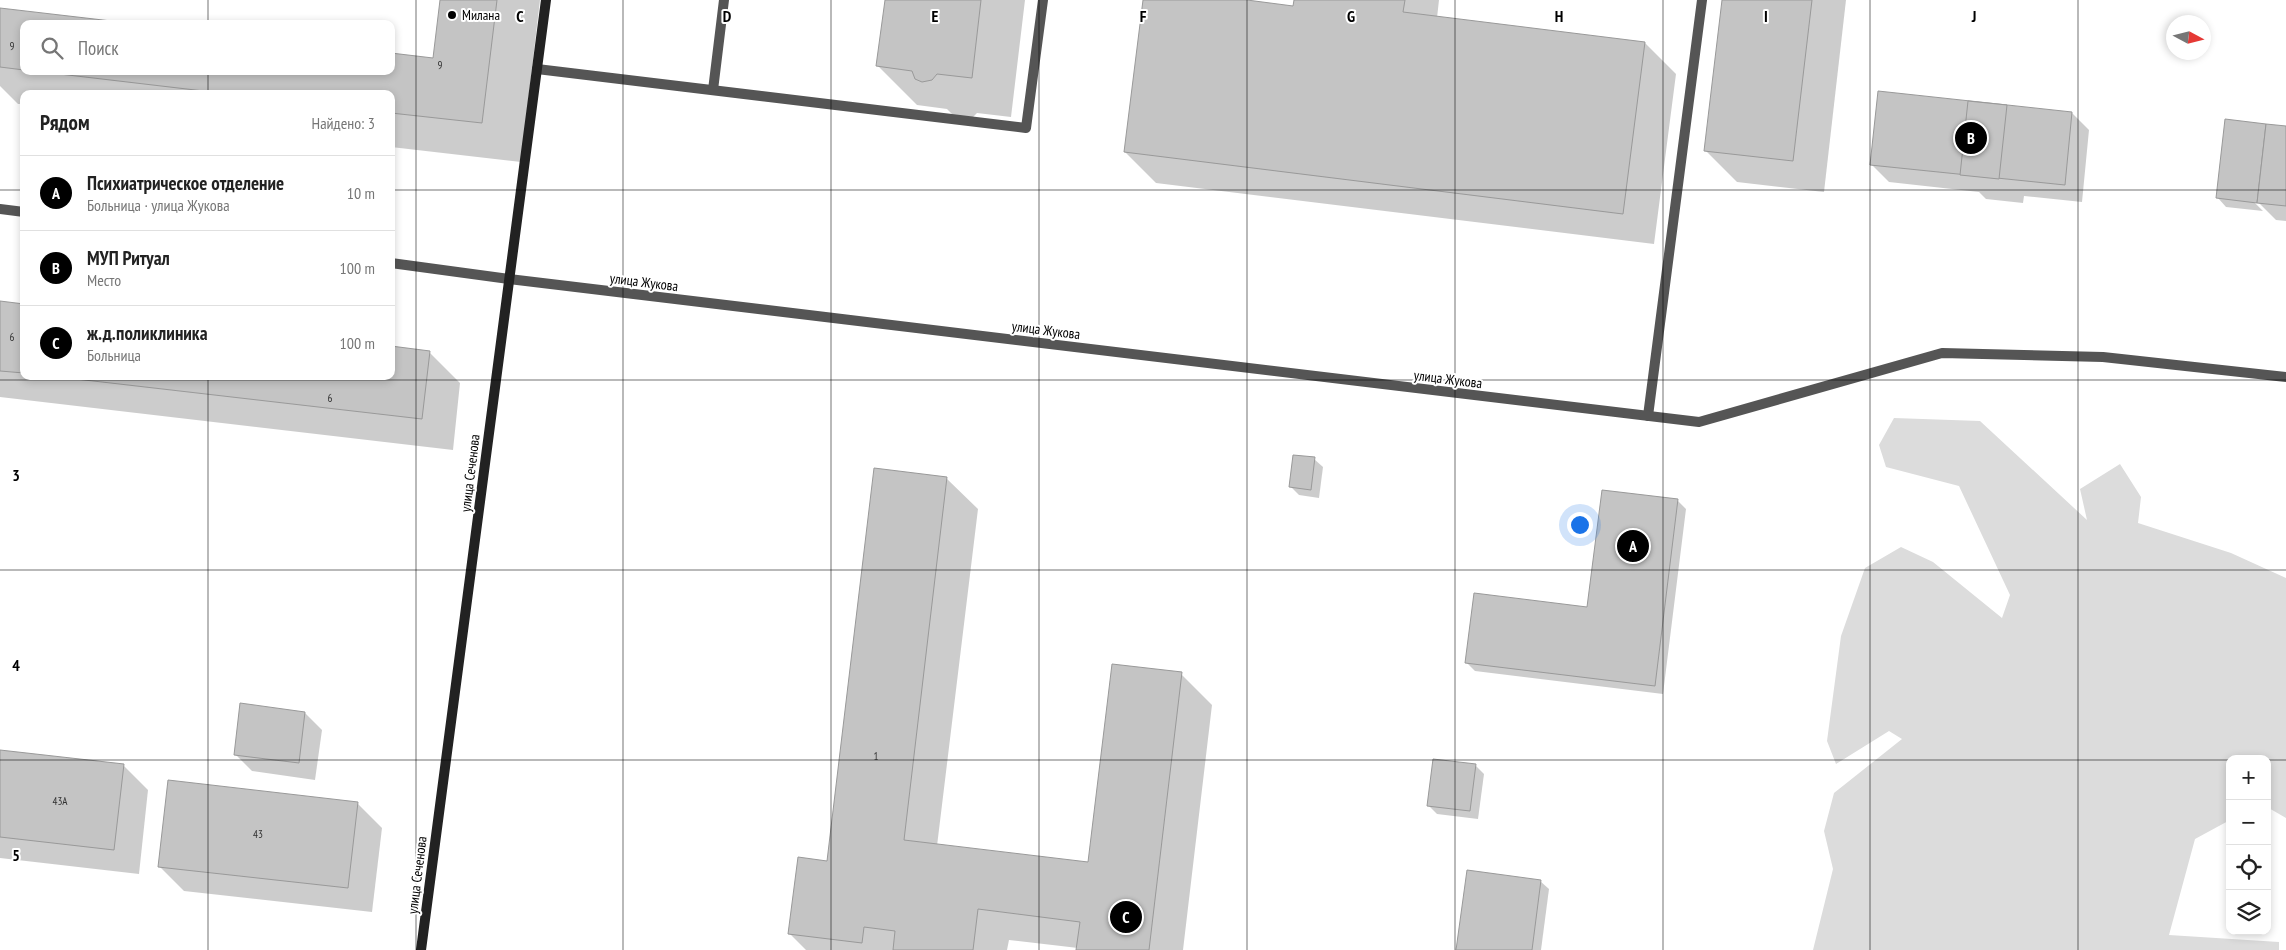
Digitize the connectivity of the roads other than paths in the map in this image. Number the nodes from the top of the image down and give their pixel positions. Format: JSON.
{"nodes":[{"id":1,"x":546,"y":0,"type":"edge"},
{"id":2,"x":724,"y":0,"type":"edge"},
{"id":3,"x":1043,"y":0,"type":"edge"},
{"id":4,"x":1702,"y":0,"type":"edge"},
{"id":5,"x":537,"y":69,"type":"junction"},
{"id":6,"x":712,"y":90,"type":"junction"},
{"id":7,"x":0,"y":209,"type":"edge"},
{"id":8,"x":20,"y":212,"type":"edge"},
{"id":9,"x":395,"y":264,"type":"edge"},
{"id":10,"x":509,"y":279,"type":"junction"},
{"id":11,"x":2286,"y":377,"type":"edge"},
{"id":12,"x":1648,"y":416,"type":"junction"},
{"id":13,"x":421,"y":950,"type":"edge"}],
"edges":[{"from":1,"to":5,"type":"main road","name":"улица Сеченова"},
{"from":2,"to":6,"type":"street"},
{"from":3,"to":6,"type":"street"},
{"from":4,"to":12,"type":"street"},
{"from":5,"to":6,"type":"street"},
{"from":5,"to":10,"type":"main road","name":"улица Сеченова"},
{"from":7,"to":8,"type":"street"},
{"from":9,"to":10,"type":"street","name":"улица Жукова"},
{"from":10,"to":12,"type":"street","name":"улица Жукова"},
{"from":10,"to":13,"type":"main road","name":"улица Сеченова"},
{"from":11,"to":12,"type":"street","name":"улица Жукова"}]}
